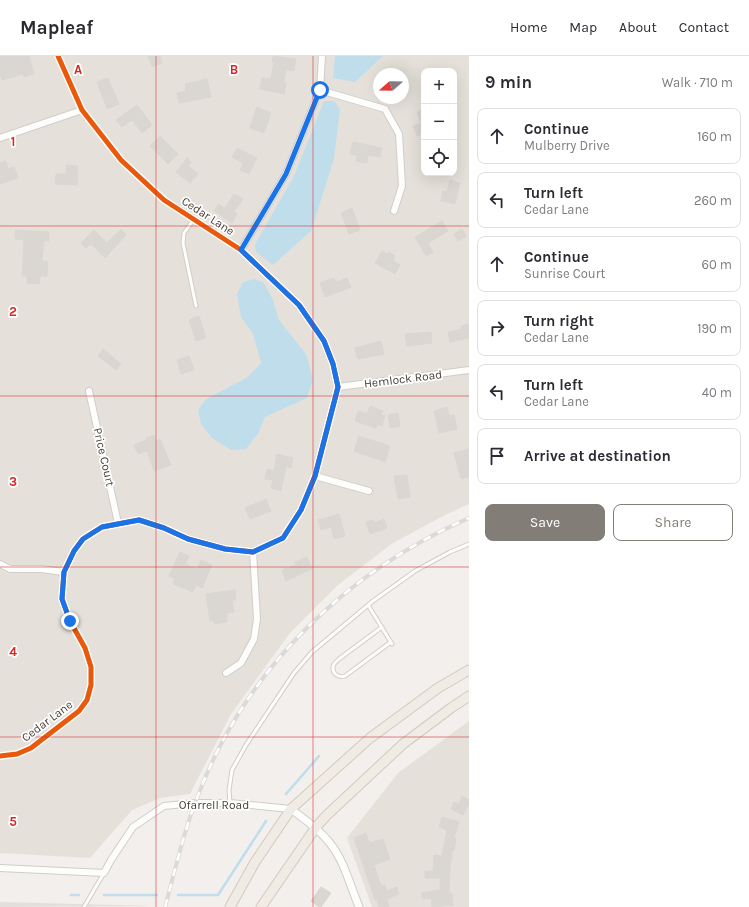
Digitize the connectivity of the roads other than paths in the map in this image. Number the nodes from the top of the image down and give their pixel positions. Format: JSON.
{"nodes":[{"id":1,"x":58,"y":56,"type":"edge"},
{"id":2,"x":322,"y":56,"type":"edge"},
{"id":3,"x":320,"y":90,"type":"junction"},
{"id":4,"x":82,"y":110,"type":"junction"},
{"id":5,"x":0,"y":138,"type":"edge"},
{"id":6,"x":394,"y":211,"type":"dead end"},
{"id":7,"x":194,"y":219,"type":"junction"},
{"id":8,"x":241,"y":250,"type":"junction"},
{"id":9,"x":196,"y":306,"type":"dead end"},
{"id":10,"x":469,"y":370,"type":"edge"},
{"id":11,"x":338,"y":387,"type":"junction"},
{"id":12,"x":89,"y":391,"type":"dead end"},
{"id":13,"x":315,"y":476,"type":"junction"},
{"id":14,"x":369,"y":491,"type":"dead end"},
{"id":15,"x":118,"y":523,"type":"junction"},
{"id":16,"x":469,"y":544,"type":"edge"},
{"id":17,"x":253,"y":552,"type":"junction"},
{"id":18,"x":0,"y":564,"type":"edge"},
{"id":19,"x":64,"y":572,"type":"junction"},
{"id":20,"x":368,"y":605,"type":"junction"},
{"id":21,"x":382,"y":628,"type":"junction"},
{"id":22,"x":469,"y":670,"type":"edge"},
{"id":23,"x":226,"y":673,"type":"dead end"},
{"id":24,"x":469,"y":696,"type":"edge"},
{"id":25,"x":0,"y":748,"type":"edge"},
{"id":26,"x":1,"y":756,"type":"edge"},
{"id":27,"x":230,"y":803,"type":"junction"},
{"id":28,"x":291,"y":809,"type":"junction"},
{"id":29,"x":316,"y":827,"type":"junction"},
{"id":30,"x":0,"y":868,"type":"edge"},
{"id":31,"x":104,"y":873,"type":"junction"},
{"id":32,"x":84,"y":907,"type":"edge"},
{"id":33,"x":230,"y":907,"type":"edge"},
{"id":34,"x":261,"y":907,"type":"edge"},
{"id":35,"x":359,"y":907,"type":"edge"}],
"edges":[{"from":1,"to":4,"type":"street","name":"Cedar Lane"},
{"from":2,"to":3,"type":"street"},
{"from":3,"to":6,"type":"street"},
{"from":3,"to":8,"type":"street"},
{"from":4,"to":5,"type":"street"},
{"from":4,"to":7,"type":"street","name":"Cedar Lane"},
{"from":7,"to":8,"type":"street","name":"Cedar Lane"},
{"from":7,"to":9,"type":"lane"},
{"from":8,"to":11,"type":"street","name":"Cedar Lane"},
{"from":10,"to":11,"type":"street","name":"Hemlock Road"},
{"from":11,"to":13,"type":"street","name":"Cedar Lane"},
{"from":12,"to":15,"type":"street","name":"Price Court"},
{"from":13,"to":14,"type":"street"},
{"from":13,"to":17,"type":"street","name":"Cedar Lane"},
{"from":15,"to":17,"type":"street","name":"Cedar Lane"},
{"from":15,"to":19,"type":"street","name":"Cedar Lane"},
{"from":16,"to":20,"type":"lane"},
{"from":17,"to":23,"type":"street"},
{"from":18,"to":19,"type":"street"},
{"from":19,"to":26,"type":"street","name":"Cedar Lane"},
{"from":20,"to":21,"type":"lane"},
{"from":20,"to":27,"type":"lane"},
{"from":21,"to":21,"type":"lane"},
{"from":22,"to":28,"type":"main road"},
{"from":24,"to":29,"type":"main road"},
{"from":25,"to":26,"type":"street"},
{"from":27,"to":28,"type":"street","name":"Ofarrell Road"},
{"from":27,"to":31,"type":"street","name":"Ofarrell Road"},
{"from":28,"to":29,"type":"street"},
{"from":28,"to":33,"type":"main road"},
{"from":29,"to":34,"type":"main road"},
{"from":29,"to":35,"type":"street"},
{"from":30,"to":31,"type":"street"},
{"from":31,"to":32,"type":"lane"}]}
